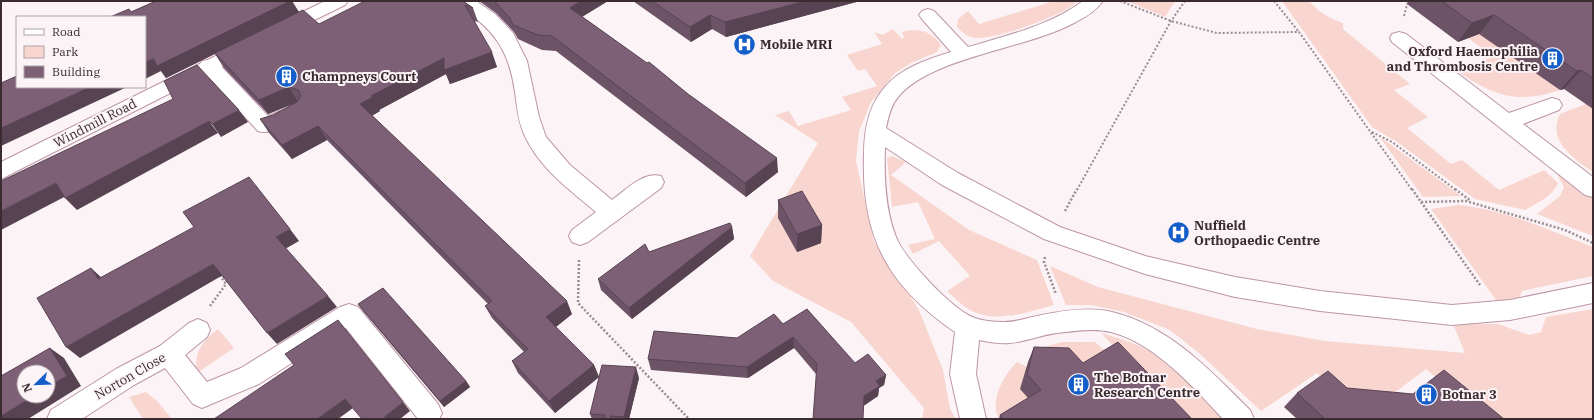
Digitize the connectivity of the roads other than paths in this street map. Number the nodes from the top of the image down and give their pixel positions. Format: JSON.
{"nodes":[{"id":1,"x":463,"y":1,"type":"edge"},
{"id":2,"x":1094,"y":1,"type":"edge"},
{"id":3,"x":330,"y":3,"type":"edge"},
{"id":4,"x":928,"y":15,"type":"dead end"},
{"id":5,"x":1399,"y":38,"type":"dead end"},
{"id":6,"x":964,"y":54,"type":"junction"},
{"id":7,"x":209,"y":66,"type":"junction"},
{"id":8,"x":1552,"y":105,"type":"dead end"},
{"id":9,"x":298,"y":110,"type":"edge"},
{"id":10,"x":1506,"y":122,"type":"junction"},
{"id":11,"x":875,"y":131,"type":"junction"},
{"id":12,"x":1,"y":171,"type":"edge"},
{"id":13,"x":654,"y":182,"type":"dead end"},
{"id":14,"x":1593,"y":189,"type":"edge"},
{"id":15,"x":612,"y":212,"type":"junction"},
{"id":16,"x":580,"y":236,"type":"road end"},
{"id":17,"x":1593,"y":293,"type":"edge"},
{"id":18,"x":968,"y":327,"type":"junction"},
{"id":19,"x":198,"y":330,"type":"road end"},
{"id":20,"x":169,"y":354,"type":"junction"},
{"id":21,"x":429,"y":413,"type":"dead end"},
{"id":22,"x":60,"y":419,"type":"edge"},
{"id":23,"x":973,"y":419,"type":"edge"},
{"id":24,"x":1241,"y":419,"type":"edge"}],
"edges":[{"from":1,"to":15,"type":"street"},
{"from":2,"to":6,"type":"street"},
{"from":3,"to":7,"type":"street","name":"Windmill Road"},
{"from":4,"to":6,"type":"street"},
{"from":5,"to":10,"type":"street"},
{"from":6,"to":11,"type":"street"},
{"from":7,"to":9,"type":"street"},
{"from":7,"to":12,"type":"street","name":"Windmill Road"},
{"from":8,"to":10,"type":"street"},
{"from":10,"to":14,"type":"street"},
{"from":11,"to":17,"type":"street"},
{"from":11,"to":18,"type":"street"},
{"from":13,"to":15,"type":"street"},
{"from":15,"to":16,"type":"street"},
{"from":18,"to":23,"type":"street"},
{"from":18,"to":24,"type":"street"},
{"from":19,"to":20,"type":"street","name":"Norton Close"},
{"from":20,"to":21,"type":"street"},
{"from":20,"to":22,"type":"street","name":"Norton Close"}]}
